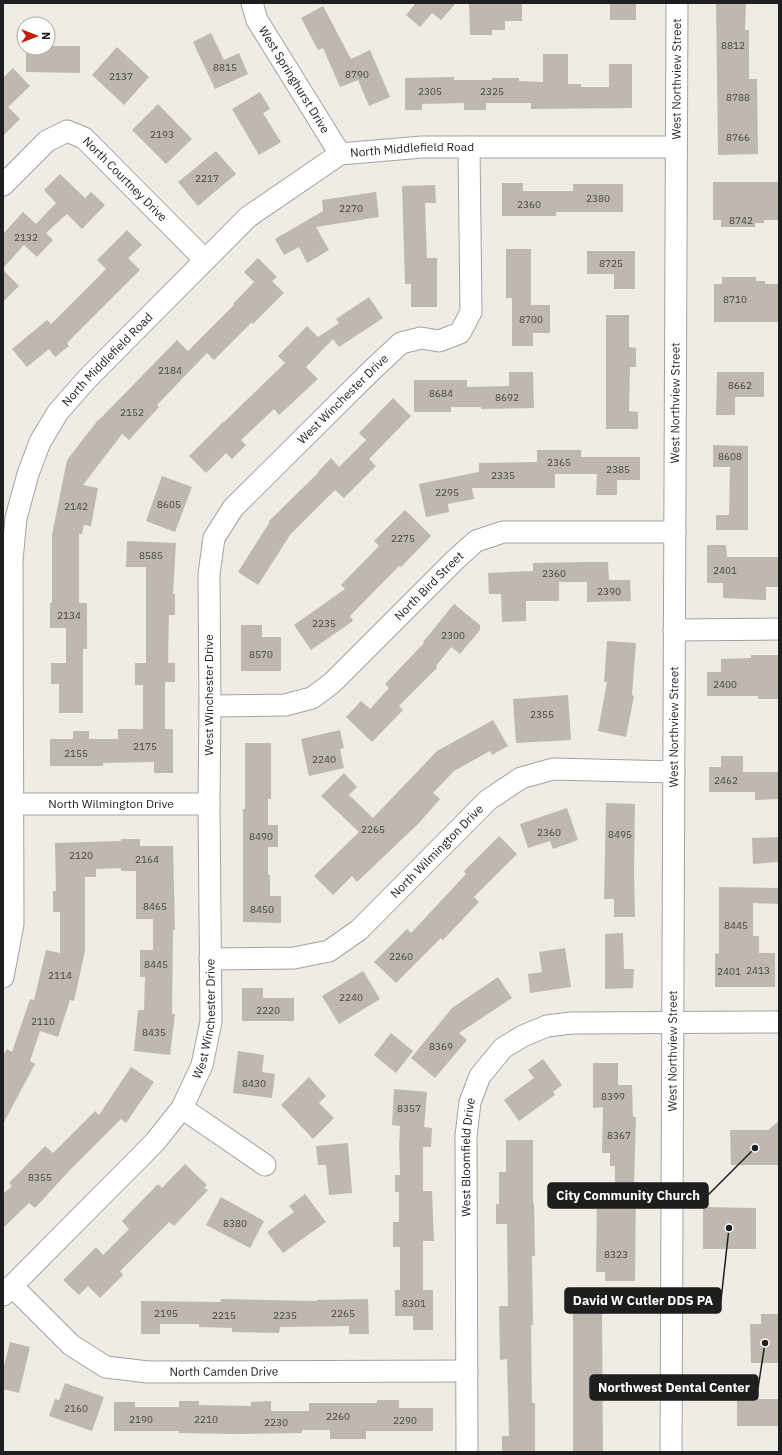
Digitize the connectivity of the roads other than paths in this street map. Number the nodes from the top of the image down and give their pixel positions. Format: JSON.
{"nodes":[{"id":1,"x":252,"y":3,"type":"edge"},
{"id":2,"x":677,"y":3,"type":"edge"},
{"id":3,"x":469,"y":147,"type":"junction"},
{"id":4,"x":676,"y":147,"type":"junction"},
{"id":5,"x":340,"y":154,"type":"junction"},
{"id":6,"x":3,"y":185,"type":"edge"},
{"id":7,"x":205,"y":260,"type":"junction"},
{"id":8,"x":675,"y":532,"type":"junction"},
{"id":9,"x":779,"y":629,"type":"edge"},
{"id":10,"x":674,"y":630,"type":"junction"},
{"id":11,"x":210,"y":706,"type":"junction"},
{"id":12,"x":674,"y":772,"type":"junction"},
{"id":13,"x":14,"y":804,"type":"junction"},
{"id":14,"x":208,"y":804,"type":"junction"},
{"id":15,"x":8,"y":901,"type":"edge"},
{"id":16,"x":210,"y":959,"type":"junction"},
{"id":17,"x":3,"y":977,"type":"edge"},
{"id":18,"x":673,"y":1022,"type":"junction"},
{"id":19,"x":779,"y":1022,"type":"edge"},
{"id":20,"x":182,"y":1108,"type":"junction"},
{"id":21,"x":265,"y":1165,"type":"dead end"},
{"id":22,"x":7,"y":1291,"type":"edge"},
{"id":23,"x":467,"y":1371,"type":"junction"},
{"id":24,"x":467,"y":1452,"type":"edge"},
{"id":25,"x":671,"y":1452,"type":"edge"}],
"edges":[{"from":1,"to":5,"type":"street","name":"West Springhurst Drive"},
{"from":2,"to":4,"type":"street","name":"West Northview Street"},
{"from":3,"to":4,"type":"street","name":"North Middlefield Road"},
{"from":3,"to":5,"type":"street","name":"North Middlefield Road"},
{"from":3,"to":11,"type":"street","name":"West Winchester Drive"},
{"from":4,"to":8,"type":"street","name":"West Northview Street"},
{"from":5,"to":7,"type":"street","name":"North Middlefield Road"},
{"from":6,"to":7,"type":"street","name":"North Courtney Drive"},
{"from":7,"to":13,"type":"street","name":"North Middlefield Road"},
{"from":8,"to":10,"type":"street","name":"West Northview Street"},
{"from":8,"to":11,"type":"street","name":"North Bird Street"},
{"from":9,"to":10,"type":"street"},
{"from":10,"to":12,"type":"street","name":"West Northview Street"},
{"from":11,"to":14,"type":"street","name":"West Winchester Drive"},
{"from":12,"to":16,"type":"street","name":"North Wilmington Drive"},
{"from":12,"to":18,"type":"street","name":"West Northview Street"},
{"from":13,"to":14,"type":"street","name":"North Wilmington Drive"},
{"from":13,"to":15,"type":"street","name":"North Middlefield Road"},
{"from":14,"to":16,"type":"street","name":"West Winchester Drive"},
{"from":15,"to":17,"type":"street","name":"North Middlefield Road"},
{"from":16,"to":20,"type":"street","name":"West Winchester Drive"},
{"from":18,"to":19,"type":"street","name":"West Bloomfield Drive"},
{"from":18,"to":23,"type":"street","name":"West Bloomfield Drive"},
{"from":18,"to":25,"type":"street","name":"West Northview Street"},
{"from":20,"to":21,"type":"street"},
{"from":20,"to":22,"type":"street","name":"West Winchester Drive"},
{"from":22,"to":23,"type":"street","name":"North Camden Drive"},
{"from":23,"to":24,"type":"street","name":"West Bloomfield Drive"}]}
